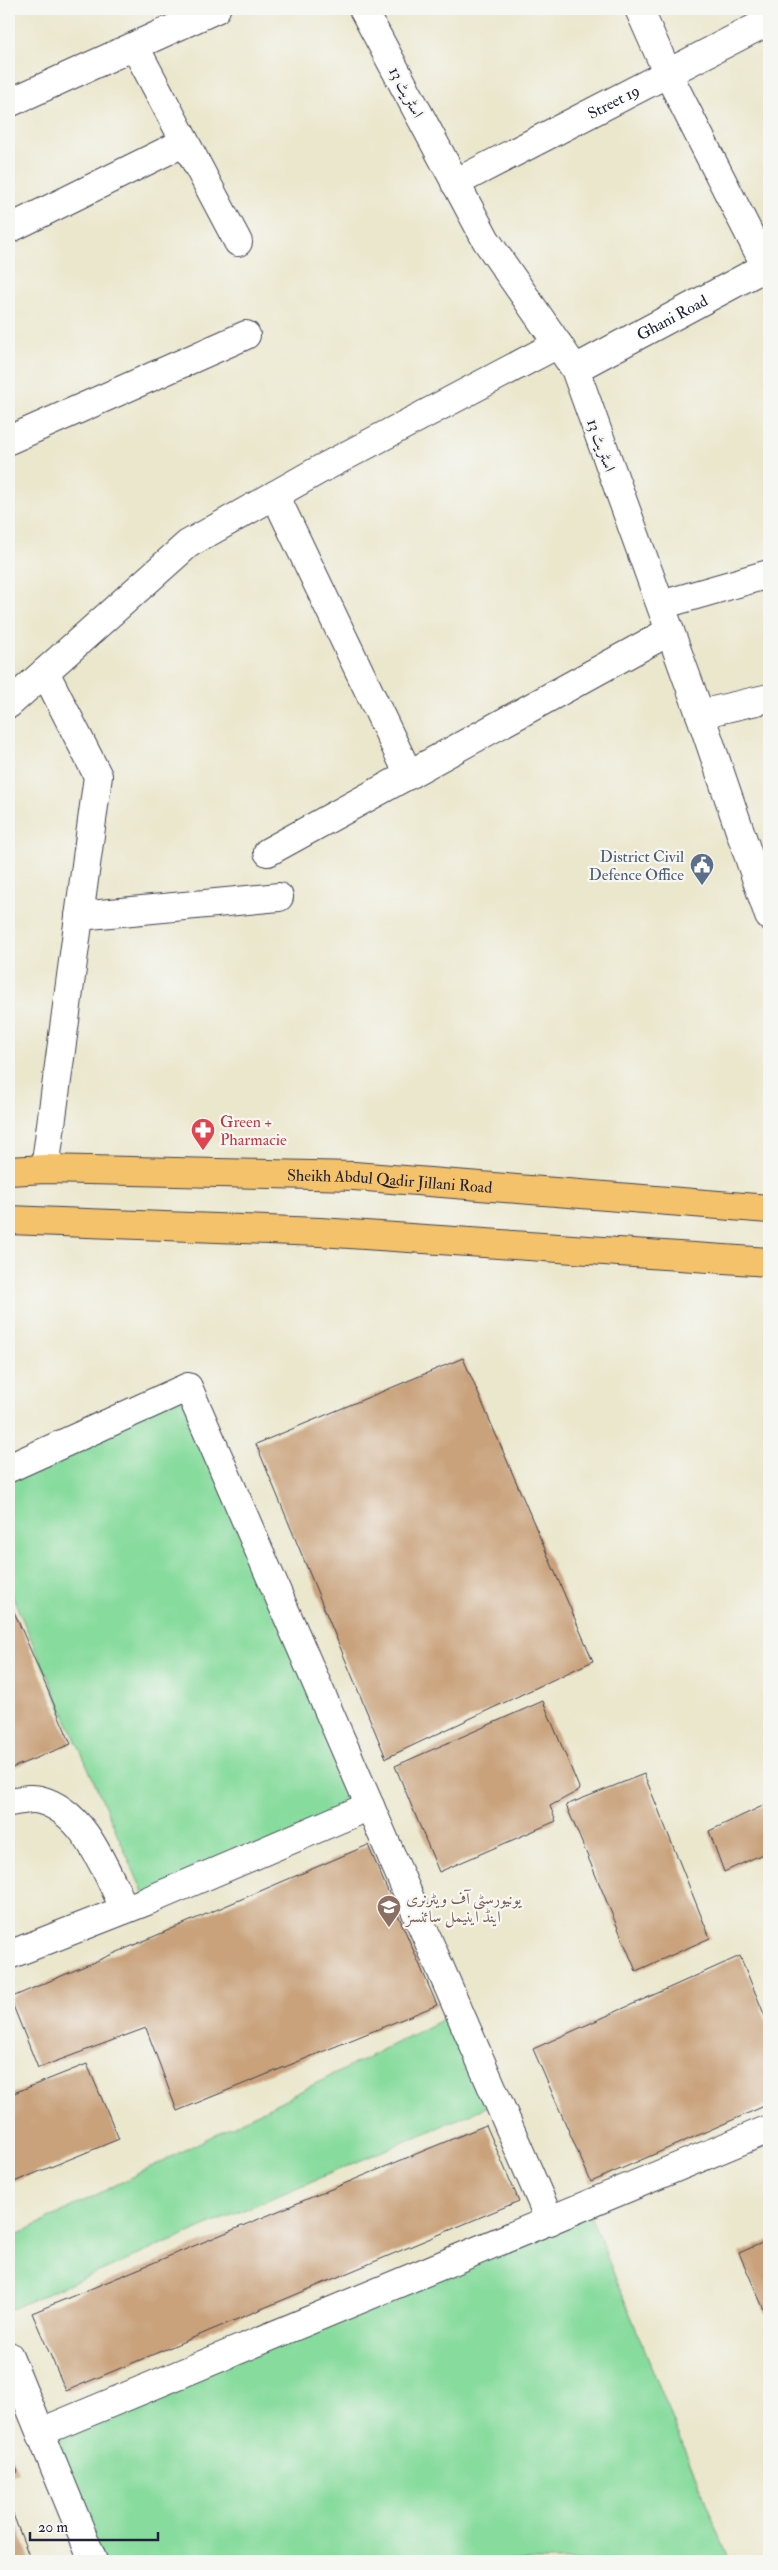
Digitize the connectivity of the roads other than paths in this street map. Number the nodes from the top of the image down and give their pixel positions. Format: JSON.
{"nodes":[{"id":1,"x":216,"y":9,"type":"edge"},
{"id":2,"x":639,"y":9,"type":"edge"},
{"id":3,"x":371,"y":11,"type":"edge"},
{"id":4,"x":769,"y":20,"type":"edge"},
{"id":5,"x":135,"y":47,"type":"junction"},
{"id":6,"x":667,"y":72,"type":"junction"},
{"id":7,"x":9,"y":103,"type":"edge"},
{"id":8,"x":185,"y":142,"type":"junction"},
{"id":9,"x":455,"y":183,"type":"junction"},
{"id":10,"x":9,"y":229,"type":"edge"},
{"id":11,"x":238,"y":242,"type":"dead end"},
{"id":12,"x":768,"y":266,"type":"edge"},
{"id":13,"x":246,"y":335,"type":"dead end"},
{"id":14,"x":558,"y":344,"type":"junction"},
{"id":15,"x":575,"y":369,"type":"junction"},
{"id":16,"x":9,"y":440,"type":"edge"},
{"id":17,"x":275,"y":494,"type":"junction"},
{"id":18,"x":769,"y":574,"type":"edge"},
{"id":19,"x":661,"y":605,"type":"junction"},
{"id":20,"x":670,"y":632,"type":"junction"},
{"id":21,"x":45,"y":672,"type":"junction"},
{"id":22,"x":769,"y":698,"type":"edge"},
{"id":23,"x":9,"y":704,"type":"edge"},
{"id":24,"x":700,"y":714,"type":"junction"},
{"id":25,"x":409,"y":775,"type":"junction"},
{"id":26,"x":268,"y":852,"type":"dead end"},
{"id":27,"x":279,"y":897,"type":"dead end"},
{"id":28,"x":79,"y":916,"type":"junction"},
{"id":29,"x":769,"y":916,"type":"edge"},
{"id":30,"x":45,"y":1169,"type":"junction"},
{"id":31,"x":9,"y":1171,"type":"edge"},
{"id":32,"x":769,"y":1209,"type":"edge"},
{"id":33,"x":9,"y":1220,"type":"edge"},
{"id":34,"x":769,"y":1262,"type":"edge"},
{"id":35,"x":9,"y":1468,"type":"edge"},
{"id":36,"x":9,"y":1802,"type":"edge"},
{"id":37,"x":370,"y":1806,"type":"junction"},
{"id":38,"x":125,"y":1909,"type":"junction"},
{"id":39,"x":9,"y":1955,"type":"edge"},
{"id":40,"x":769,"y":2129,"type":"edge"},
{"id":41,"x":550,"y":2221,"type":"junction"},
{"id":42,"x":9,"y":2356,"type":"edge"},
{"id":43,"x":41,"y":2432,"type":"junction"},
{"id":44,"x":93,"y":2561,"type":"edge"}],
"edges":[{"from":1,"to":5,"type":"street"},
{"from":2,"to":6,"type":"street"},
{"from":3,"to":9,"type":"street","name":"اسٹریٹ 13"},
{"from":4,"to":6,"type":"street","name":"Street 19"},
{"from":5,"to":7,"type":"street"},
{"from":5,"to":8,"type":"street"},
{"from":6,"to":9,"type":"street","name":"Street 19"},
{"from":6,"to":12,"type":"street"},
{"from":8,"to":10,"type":"street"},
{"from":8,"to":11,"type":"street"},
{"from":9,"to":14,"type":"street","name":"اسٹریٹ 13"},
{"from":12,"to":15,"type":"street","name":"Ghani Road"},
{"from":13,"to":16,"type":"street"},
{"from":14,"to":15,"type":"street","name":"اسٹریٹ 13"},
{"from":14,"to":17,"type":"street"},
{"from":15,"to":19,"type":"street","name":"اسٹریٹ 13"},
{"from":17,"to":21,"type":"street"},
{"from":17,"to":25,"type":"street"},
{"from":18,"to":19,"type":"street"},
{"from":19,"to":20,"type":"street","name":"اسٹریٹ 13"},
{"from":20,"to":24,"type":"street","name":"اسٹریٹ 13"},
{"from":20,"to":25,"type":"street"},
{"from":21,"to":23,"type":"street"},
{"from":21,"to":28,"type":"street"},
{"from":22,"to":24,"type":"street"},
{"from":24,"to":29,"type":"street","name":"اسٹریٹ 13"},
{"from":25,"to":26,"type":"street"},
{"from":27,"to":28,"type":"street"},
{"from":28,"to":30,"type":"street"},
{"from":30,"to":31,"type":"main road","name":"Sheikh Abdul Qadir Jillani Road"},
{"from":30,"to":32,"type":"main road","name":"Sheikh Abdul Qadir Jillani Road"},
{"from":33,"to":34,"type":"main road"},
{"from":35,"to":37,"type":"street"},
{"from":36,"to":38,"type":"street"},
{"from":37,"to":38,"type":"street"},
{"from":37,"to":41,"type":"street"},
{"from":38,"to":39,"type":"street"},
{"from":40,"to":41,"type":"street"},
{"from":41,"to":43,"type":"street"},
{"from":42,"to":43,"type":"street"},
{"from":43,"to":44,"type":"street"}]}
